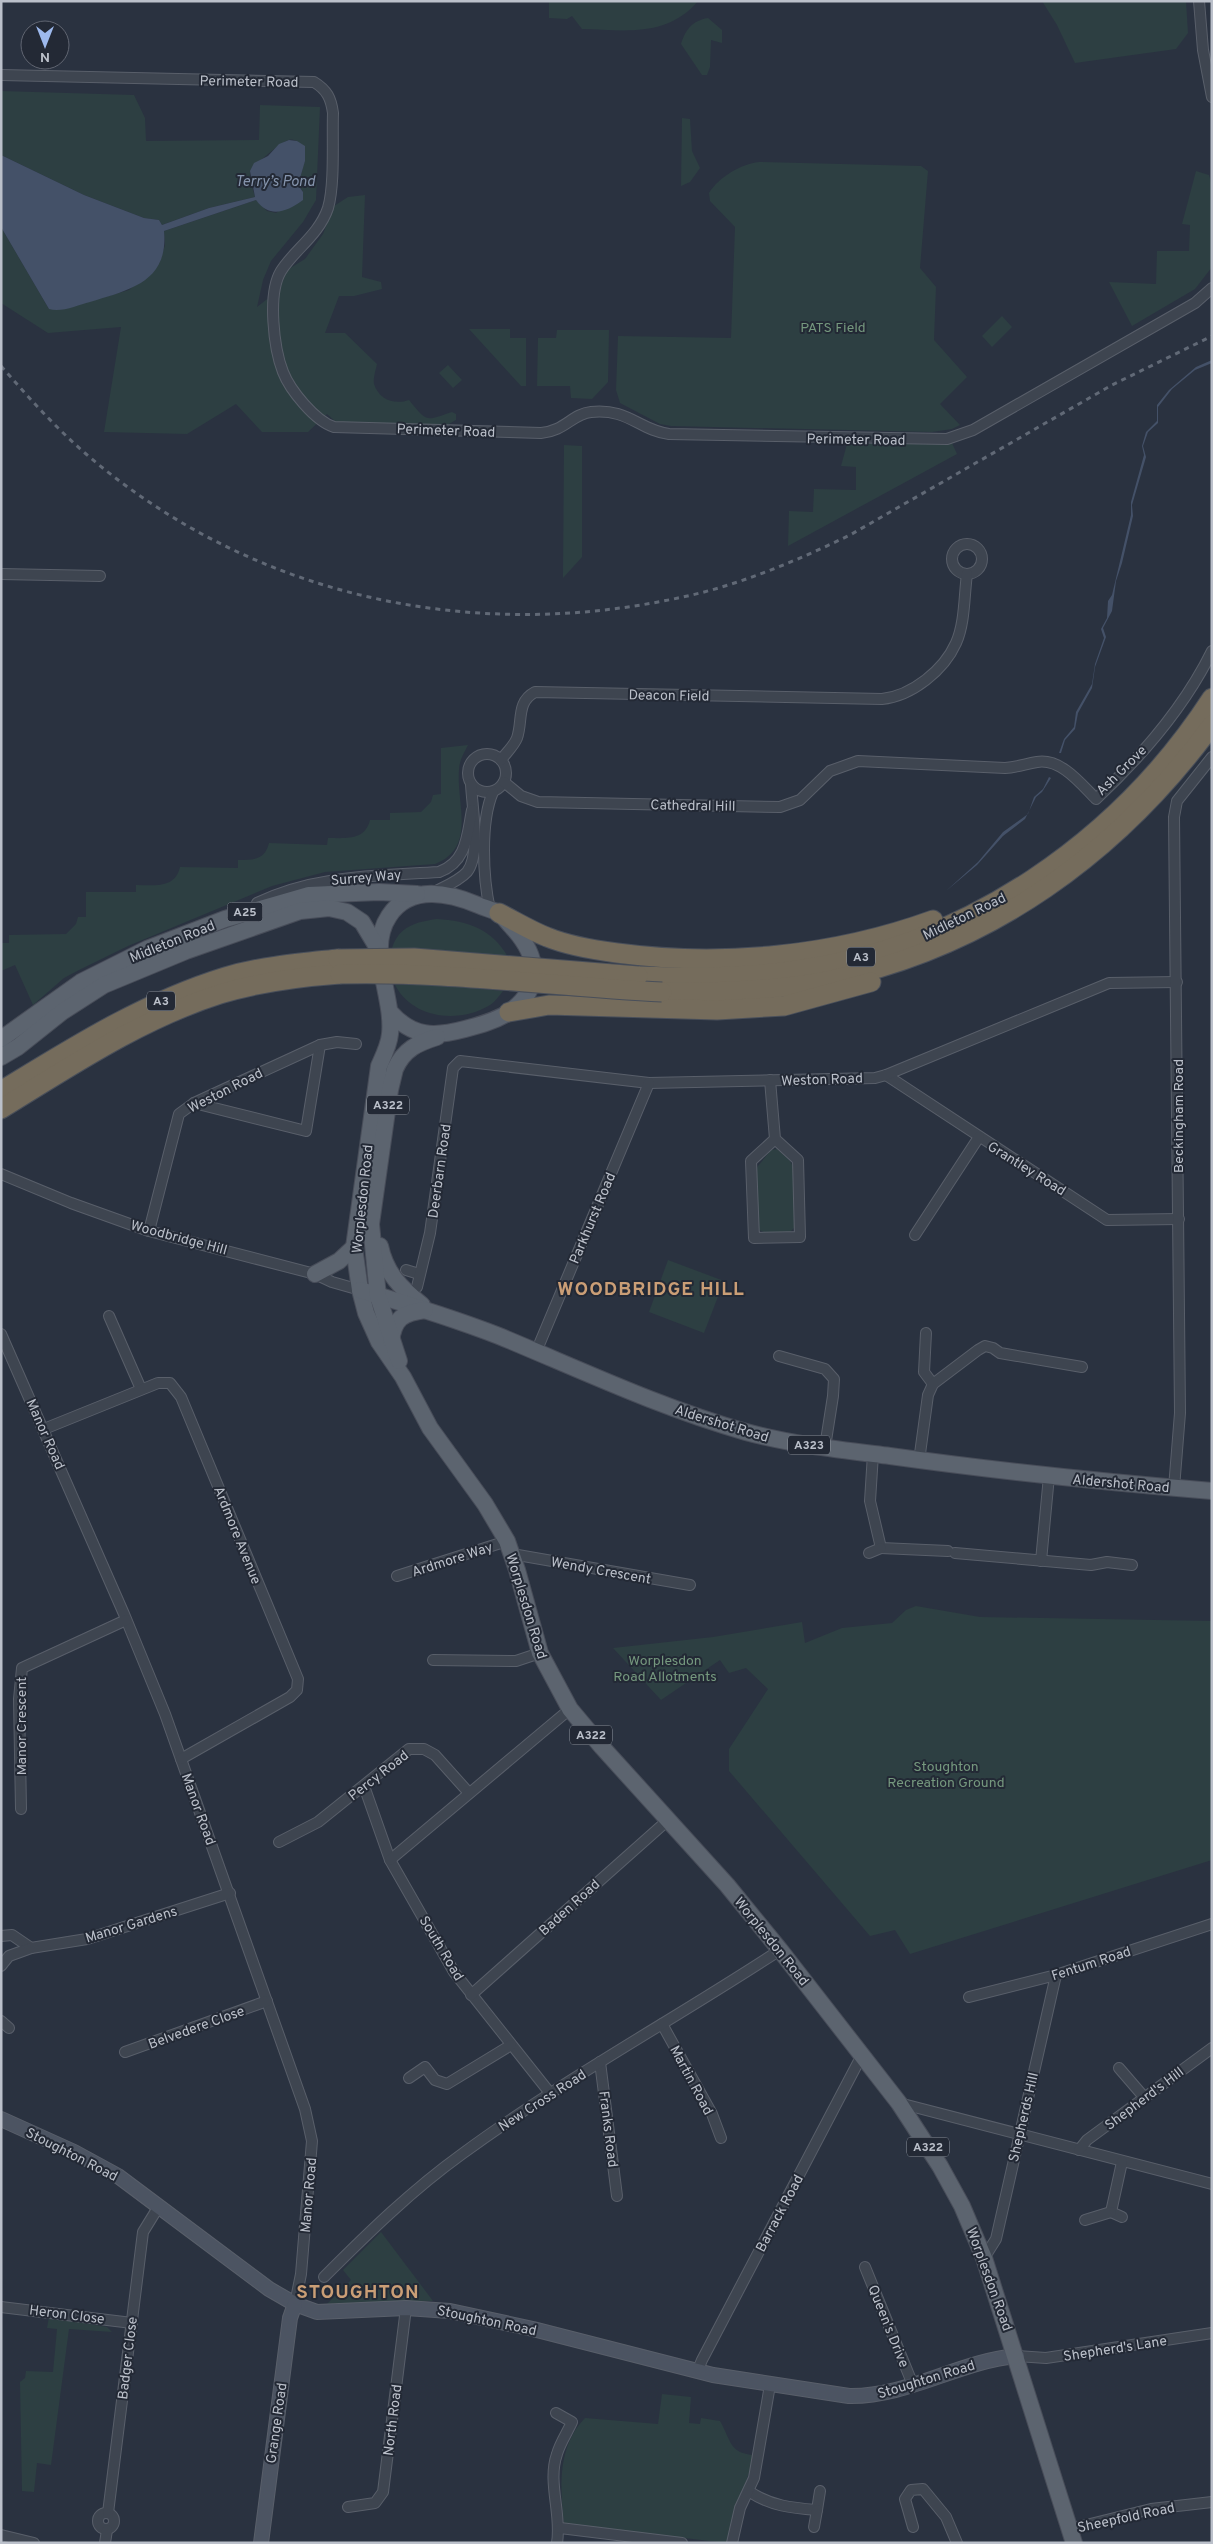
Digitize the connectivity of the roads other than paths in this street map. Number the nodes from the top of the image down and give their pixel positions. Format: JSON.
{"nodes":[{"id":1,"x":1199,"y":1,"type":"edge"},
{"id":2,"x":1,"y":75,"type":"edge"},
{"id":3,"x":1212,"y":97,"type":"edge"},
{"id":4,"x":1212,"y":288,"type":"edge"},
{"id":5,"x":1,"y":574,"type":"edge"},
{"id":6,"x":967,"y":574,"type":"dead end"},
{"id":7,"x":100,"y":576,"type":"dead end"},
{"id":8,"x":1212,"y":651,"type":"edge"},
{"id":9,"x":1212,"y":698,"type":"edge"},
{"id":10,"x":1212,"y":725,"type":"edge"},
{"id":11,"x":1212,"y":757,"type":"edge"},
{"id":12,"x":500,"y":760,"type":"junction"},
{"id":13,"x":874,"y":760,"type":"joint"},
{"id":14,"x":504,"y":782,"type":"junction"},
{"id":15,"x":471,"y":784,"type":"junction"},
{"id":16,"x":493,"y":792,"type":"junction"},
{"id":17,"x":472,"y":810,"type":"junction"},
{"id":18,"x":1062,"y":859,"type":"junction"},
{"id":19,"x":427,"y":894,"type":"junction"},
{"id":20,"x":495,"y":912,"type":"junction"},
{"id":21,"x":225,"y":919,"type":"junction"},
{"id":22,"x":276,"y":920,"type":"junction"},
{"id":23,"x":959,"y":937,"type":"junction"},
{"id":24,"x":380,"y":952,"type":"junction"},
{"id":25,"x":339,"y":966,"type":"junction"},
{"id":26,"x":1177,"y":982,"type":"junction"},
{"id":27,"x":390,"y":1012,"type":"junction"},
{"id":28,"x":509,"y":1012,"type":"junction"},
{"id":29,"x":443,"y":1035,"type":"junction"},
{"id":30,"x":1,"y":1039,"type":"edge"},
{"id":31,"x":356,"y":1044,"type":"dead end"},
{"id":32,"x":320,"y":1045,"type":"junction"},
{"id":33,"x":1,"y":1057,"type":"edge"},
{"id":34,"x":379,"y":1066,"type":"junction"},
{"id":35,"x":454,"y":1068,"type":"joint"},
{"id":36,"x":886,"y":1076,"type":"junction"},
{"id":37,"x":770,"y":1080,"type":"junction"},
{"id":38,"x":649,"y":1083,"type":"junction"},
{"id":39,"x":1,"y":1091,"type":"edge"},
{"id":40,"x":194,"y":1103,"type":"junction"},
{"id":41,"x":1,"y":1109,"type":"edge"},
{"id":42,"x":979,"y":1137,"type":"junction"},
{"id":43,"x":775,"y":1139,"type":"junction"},
{"id":44,"x":1,"y":1174,"type":"edge"},
{"id":45,"x":373,"y":1202,"type":"junction"},
{"id":46,"x":1179,"y":1220,"type":"junction"},
{"id":47,"x":150,"y":1231,"type":"junction"},
{"id":48,"x":915,"y":1235,"type":"dead end"},
{"id":49,"x":354,"y":1247,"type":"junction"},
{"id":50,"x":406,"y":1270,"type":"dead end"},
{"id":51,"x":315,"y":1274,"type":"junction"},
{"id":52,"x":420,"y":1274,"type":"junction"},
{"id":53,"x":417,"y":1287,"type":"dead end"},
{"id":54,"x":360,"y":1290,"type":"junction"},
{"id":55,"x":378,"y":1296,"type":"junction"},
{"id":56,"x":427,"y":1309,"type":"junction"},
{"id":57,"x":109,"y":1316,"type":"dead end"},
{"id":58,"x":926,"y":1333,"type":"dead end"},
{"id":59,"x":1,"y":1334,"type":"edge"},
{"id":60,"x":392,"y":1341,"type":"junction"},
{"id":61,"x":536,"y":1352,"type":"junction"},
{"id":62,"x":779,"y":1356,"type":"dead end"},
{"id":63,"x":1082,"y":1367,"type":"dead end"},
{"id":64,"x":403,"y":1378,"type":"junction"},
{"id":65,"x":933,"y":1384,"type":"junction"},
{"id":66,"x":141,"y":1389,"type":"junction"},
{"id":67,"x":44,"y":1429,"type":"junction"},
{"id":68,"x":824,"y":1447,"type":"junction"},
{"id":69,"x":873,"y":1454,"type":"junction"},
{"id":70,"x":919,"y":1461,"type":"junction"},
{"id":71,"x":1049,"y":1476,"type":"junction"},
{"id":72,"x":1174,"y":1488,"type":"junction"},
{"id":73,"x":1212,"y":1491,"type":"edge"},
{"id":74,"x":510,"y":1548,"type":"junction"},
{"id":75,"x":881,"y":1548,"type":"junction"},
{"id":76,"x":870,"y":1553,"type":"dead end"},
{"id":77,"x":1041,"y":1561,"type":"junction"},
{"id":78,"x":1132,"y":1565,"type":"dead end"},
{"id":79,"x":397,"y":1576,"type":"dead end"},
{"id":80,"x":690,"y":1585,"type":"dead end"},
{"id":81,"x":126,"y":1620,"type":"junction"},
{"id":82,"x":540,"y":1653,"type":"junction"},
{"id":83,"x":433,"y":1660,"type":"dead end"},
{"id":84,"x":570,"y":1708,"type":"junction"},
{"id":85,"x":181,"y":1759,"type":"junction"},
{"id":86,"x":364,"y":1786,"type":"junction"},
{"id":87,"x":469,"y":1793,"type":"junction"},
{"id":88,"x":22,"y":1809,"type":"dead end"},
{"id":89,"x":668,"y":1820,"type":"junction"},
{"id":90,"x":279,"y":1842,"type":"dead end"},
{"id":91,"x":390,"y":1860,"type":"junction"},
{"id":92,"x":230,"y":1893,"type":"junction"},
{"id":93,"x":1212,"y":1924,"type":"edge"},
{"id":94,"x":1,"y":1936,"type":"edge"},
{"id":95,"x":31,"y":1948,"type":"junction"},
{"id":96,"x":780,"y":1950,"type":"junction"},
{"id":97,"x":1,"y":1966,"type":"edge"},
{"id":98,"x":1056,"y":1975,"type":"junction"},
{"id":99,"x":471,"y":1995,"type":"junction"},
{"id":100,"x":968,"y":1997,"type":"dead end"},
{"id":101,"x":267,"y":2001,"type":"junction"},
{"id":102,"x":1,"y":2021,"type":"edge"},
{"id":103,"x":662,"y":2024,"type":"junction"},
{"id":104,"x":9,"y":2028,"type":"dead end"},
{"id":105,"x":511,"y":2044,"type":"junction"},
{"id":106,"x":1212,"y":2048,"type":"edge"},
{"id":107,"x":125,"y":2052,"type":"dead end"},
{"id":108,"x":862,"y":2055,"type":"junction"},
{"id":109,"x":600,"y":2062,"type":"junction"},
{"id":110,"x":1120,"y":2068,"type":"dead end"},
{"id":111,"x":409,"y":2078,"type":"dead end"},
{"id":112,"x":550,"y":2093,"type":"junction"},
{"id":113,"x":1144,"y":2097,"type":"junction"},
{"id":114,"x":899,"y":2103,"type":"junction"},
{"id":115,"x":1,"y":2119,"type":"edge"},
{"id":116,"x":1019,"y":2133,"type":"junction"},
{"id":117,"x":720,"y":2138,"type":"dead end"},
{"id":118,"x":1078,"y":2150,"type":"junction"},
{"id":119,"x":1122,"y":2162,"type":"junction"},
{"id":120,"x":1212,"y":2184,"type":"edge"},
{"id":121,"x":617,"y":2196,"type":"dead end"},
{"id":122,"x":160,"y":2206,"type":"junction"},
{"id":123,"x":1111,"y":2212,"type":"junction"},
{"id":124,"x":1122,"y":2216,"type":"dead end"},
{"id":125,"x":1085,"y":2220,"type":"dead end"},
{"id":126,"x":984,"y":2258,"type":"junction"},
{"id":127,"x":865,"y":2267,"type":"dead end"},
{"id":128,"x":324,"y":2277,"type":"dead end"},
{"id":129,"x":295,"y":2304,"type":"junction"},
{"id":130,"x":1,"y":2307,"type":"edge"},
{"id":131,"x":406,"y":2308,"type":"junction"},
{"id":132,"x":132,"y":2323,"type":"junction"},
{"id":133,"x":1212,"y":2333,"type":"edge"},
{"id":134,"x":1017,"y":2356,"type":"junction"},
{"id":135,"x":697,"y":2372,"type":"junction"},
{"id":136,"x":770,"y":2385,"type":"junction"},
{"id":137,"x":913,"y":2385,"type":"junction"},
{"id":138,"x":556,"y":2413,"type":"dead end"},
{"id":139,"x":820,"y":2491,"type":"dead end"},
{"id":140,"x":750,"y":2492,"type":"junction"},
{"id":141,"x":1212,"y":2502,"type":"edge"},
{"id":142,"x":348,"y":2507,"type":"dead end"},
{"id":143,"x":817,"y":2510,"type":"junction"},
{"id":144,"x":814,"y":2527,"type":"dead end"},
{"id":145,"x":913,"y":2527,"type":"dead end"},
{"id":146,"x":560,"y":2528,"type":"junction"},
{"id":147,"x":1,"y":2535,"type":"edge"},
{"id":148,"x":1072,"y":2536,"type":"edge"},
{"id":149,"x":955,"y":2539,"type":"edge"},
{"id":150,"x":659,"y":2541,"type":"edge"},
{"id":151,"x":34,"y":2543,"type":"edge"},
{"id":152,"x":105,"y":2543,"type":"edge"},
{"id":153,"x":261,"y":2543,"type":"edge"},
{"id":154,"x":557,"y":2543,"type":"edge"},
{"id":155,"x":682,"y":2543,"type":"edge"},
{"id":156,"x":732,"y":2543,"type":"edge"}],
"edges":[{"from":1,"to":3,"type":"street"},
{"from":2,"to":4,"type":"street","name":"Perimeter Road"},
{"from":5,"to":7,"type":"street"},
{"from":6,"to":12,"type":"street","name":"Deacon Field"},
{"from":8,"to":13,"type":"street","name":"Ash Grove"},
{"from":9,"to":18,"type":"highway","name":"Midleton Road","number":"A3"},
{"from":10,"to":23,"type":"highway","name":"Midleton Road","number":"A3"},
{"from":11,"to":26,"type":"street","name":"Beckingham Road"},
{"from":12,"to":14,"type":"street"},
{"from":12,"to":15,"type":"street"},
{"from":13,"to":14,"type":"street","name":"Cathedral Hill"},
{"from":14,"to":16,"type":"street"},
{"from":15,"to":16,"type":"street"},
{"from":15,"to":17,"type":"street","name":"Surrey Way"},
{"from":16,"to":20,"type":"street"},
{"from":17,"to":19,"type":"street","name":"Surrey Way"},
{"from":17,"to":21,"type":"street","name":"Surrey Way"},
{"from":18,"to":20,"type":"highway"},
{"from":18,"to":25,"type":"highway","name":"Midleton Road","number":"A3","bridge":true},
{"from":19,"to":20,"type":"main road"},
{"from":19,"to":21,"type":"main road","name":"Midleton Road","number":"A25"},
{"from":19,"to":24,"type":"main road"},
{"from":20,"to":28,"type":"main road"},
{"from":21,"to":30,"type":"main road","name":"Midleton Road","number":"A25"},
{"from":22,"to":24,"type":"main road","name":"Midleton Road","number":"A25"},
{"from":22,"to":33,"type":"main road","name":"Midleton Road","number":"A25"},
{"from":22,"to":34,"type":"main road"},
{"from":23,"to":25,"type":"highway","name":"Midleton Road","number":"A3","bridge":true},
{"from":23,"to":28,"type":"highway"},
{"from":24,"to":27,"type":"main road"},
{"from":25,"to":39,"type":"highway","number":"A3"},
{"from":25,"to":41,"type":"highway","number":"A3"},
{"from":26,"to":36,"type":"street","name":"Weston Road"},
{"from":26,"to":46,"type":"street","name":"Beckingham Road"},
{"from":27,"to":29,"type":"main road"},
{"from":27,"to":34,"type":"main road","name":"Worplesdon Road"},
{"from":28,"to":29,"type":"main road"},
{"from":29,"to":45,"type":"main road","name":"Worplesdon Road","number":"A322"},
{"from":31,"to":32,"type":"street","name":"Weston Road"},
{"from":32,"to":40,"type":"street","name":"Weston Road"},
{"from":32,"to":40,"type":"street"},
{"from":34,"to":49,"type":"main road","name":"Worplesdon Road"},
{"from":35,"to":38,"type":"street","name":"Weston Road"},
{"from":35,"to":52,"type":"street","name":"Deerbarn Road"},
{"from":36,"to":37,"type":"street","name":"Weston Road"},
{"from":36,"to":42,"type":"street","name":"Grantley Road"},
{"from":37,"to":38,"type":"street","name":"Weston Road"},
{"from":37,"to":43,"type":"street"},
{"from":38,"to":61,"type":"street","name":"Parkhurst Road"},
{"from":40,"to":47,"type":"street","name":"Weston Road"},
{"from":42,"to":46,"type":"street","name":"Grantley Road"},
{"from":42,"to":48,"type":"street"},
{"from":43,"to":43,"type":"street"},
{"from":44,"to":47,"type":"street","name":"Woodbridge Hill"},
{"from":45,"to":55,"type":"main road","name":"Worplesdon Road"},
{"from":45,"to":56,"type":"main road"},
{"from":46,"to":72,"type":"street","name":"Beckingham Road"},
{"from":47,"to":51,"type":"street","name":"Woodbridge Hill"},
{"from":49,"to":51,"type":"main road"},
{"from":49,"to":54,"type":"main road","name":"Worplesdon Road"},
{"from":50,"to":52,"type":"street"},
{"from":51,"to":54,"type":"street","name":"Woodbridge Hill"},
{"from":52,"to":53,"type":"street","name":"Deerbarn Road"},
{"from":54,"to":55,"type":"main road"},
{"from":54,"to":64,"type":"main road","name":"Worplesdon Road"},
{"from":55,"to":56,"type":"main road"},
{"from":55,"to":60,"type":"main road","name":"Worplesdon Road"},
{"from":56,"to":60,"type":"main road"},
{"from":56,"to":61,"type":"main road","name":"Aldershot Road","number":"A323"},
{"from":57,"to":66,"type":"street"},
{"from":58,"to":65,"type":"street"},
{"from":59,"to":67,"type":"street","name":"Manor Road"},
{"from":60,"to":64,"type":"main road","name":"Worplesdon Road"},
{"from":61,"to":68,"type":"main road","name":"Aldershot Road","number":"A323"},
{"from":62,"to":68,"type":"street"},
{"from":63,"to":65,"type":"street"},
{"from":64,"to":74,"type":"main road","name":"Worplesdon Road","number":"A322"},
{"from":65,"to":70,"type":"street"},
{"from":66,"to":67,"type":"street","name":"Ardmore Avenue"},
{"from":66,"to":85,"type":"street","name":"Ardmore Avenue"},
{"from":67,"to":81,"type":"street","name":"Manor Road"},
{"from":68,"to":69,"type":"main road","name":"Aldershot Road","number":"A323"},
{"from":69,"to":70,"type":"main road","name":"Aldershot Road","number":"A323"},
{"from":69,"to":75,"type":"street"},
{"from":70,"to":71,"type":"main road","name":"Aldershot Road","number":"A323"},
{"from":71,"to":72,"type":"main road","name":"Aldershot Road","number":"A323"},
{"from":71,"to":77,"type":"street"},
{"from":72,"to":73,"type":"main road","name":"Aldershot Road","number":"A323"},
{"from":74,"to":79,"type":"street","name":"Ardmore Way"},
{"from":74,"to":80,"type":"street","name":"Wendy Crescent"},
{"from":74,"to":82,"type":"main road","name":"Worplesdon Road","number":"A322"},
{"from":75,"to":76,"type":"street"},
{"from":75,"to":77,"type":"street"},
{"from":77,"to":78,"type":"street"},
{"from":81,"to":85,"type":"street","name":"Manor Road"},
{"from":81,"to":88,"type":"street","name":"Manor Crescent"},
{"from":82,"to":83,"type":"street"},
{"from":82,"to":84,"type":"main road","name":"Worplesdon Road","number":"A322"},
{"from":84,"to":87,"type":"street"},
{"from":84,"to":89,"type":"main road","name":"Worplesdon Road","number":"A322"},
{"from":85,"to":92,"type":"street","name":"Manor Road"},
{"from":86,"to":87,"type":"street","name":"Percy Road"},
{"from":86,"to":90,"type":"street","name":"Percy Road"},
{"from":86,"to":91,"type":"street","name":"South Road"},
{"from":87,"to":91,"type":"street"},
{"from":89,"to":96,"type":"main road","name":"Worplesdon Road","number":"A322"},
{"from":89,"to":99,"type":"street","name":"Baden Road"},
{"from":91,"to":99,"type":"street","name":"South Road"},
{"from":92,"to":95,"type":"street","name":"Manor Gardens"},
{"from":92,"to":101,"type":"street","name":"Manor Road"},
{"from":93,"to":98,"type":"street","name":"Fentum Road"},
{"from":94,"to":95,"type":"street"},
{"from":95,"to":97,"type":"street","name":"Manor Gardens"},
{"from":96,"to":103,"type":"street","name":"New Cross Road"},
{"from":96,"to":108,"type":"main road","name":"Worplesdon Road","number":"A322"},
{"from":98,"to":100,"type":"street","name":"Fentum Road"},
{"from":98,"to":116,"type":"street","name":"Shepherds Hill"},
{"from":99,"to":105,"type":"street","name":"South Road"},
{"from":101,"to":107,"type":"street","name":"Belvedere Close"},
{"from":101,"to":129,"type":"street","name":"Manor Road"},
{"from":102,"to":104,"type":"street"},
{"from":103,"to":109,"type":"street","name":"New Cross Road"},
{"from":103,"to":117,"type":"street","name":"Martin Road"},
{"from":105,"to":111,"type":"street"},
{"from":105,"to":112,"type":"street","name":"South Road"},
{"from":106,"to":113,"type":"street","name":"Shepherd's Hill"},
{"from":108,"to":114,"type":"main road","name":"Worplesdon Road","number":"A322"},
{"from":108,"to":135,"type":"street","name":"Barrack Road"},
{"from":109,"to":112,"type":"street","name":"New Cross Road"},
{"from":109,"to":121,"type":"street","name":"Franks Road"},
{"from":110,"to":113,"type":"street"},
{"from":112,"to":128,"type":"street","name":"New Cross Road"},
{"from":113,"to":118,"type":"street","name":"Shepherd's Hill"},
{"from":114,"to":116,"type":"street"},
{"from":114,"to":126,"type":"main road","name":"Worplesdon Road","number":"A322"},
{"from":115,"to":122,"type":"street","name":"Stoughton Road"},
{"from":116,"to":118,"type":"street"},
{"from":116,"to":126,"type":"street","name":"Shepherds Hill"},
{"from":118,"to":119,"type":"street"},
{"from":119,"to":120,"type":"street"},
{"from":119,"to":123,"type":"street"},
{"from":122,"to":129,"type":"street","name":"Stoughton Road"},
{"from":122,"to":132,"type":"street","name":"Badger Close"},
{"from":123,"to":124,"type":"street"},
{"from":123,"to":125,"type":"street"},
{"from":126,"to":134,"type":"main road","name":"Worplesdon Road","number":"A322"},
{"from":127,"to":137,"type":"street","name":"Queen's Drive"},
{"from":129,"to":131,"type":"street","name":"Stoughton Road"},
{"from":129,"to":153,"type":"street","name":"Grange Road"},
{"from":130,"to":132,"type":"street","name":"Heron Close"},
{"from":131,"to":135,"type":"street","name":"Stoughton Road"},
{"from":131,"to":142,"type":"street","name":"North Road"},
{"from":132,"to":152,"type":"street","name":"Badger Close"},
{"from":133,"to":134,"type":"street","name":"Shepherd's Lane"},
{"from":134,"to":137,"type":"street","name":"Stoughton Road"},
{"from":134,"to":148,"type":"main road","name":"Worplesdon Road","number":"A322"},
{"from":135,"to":136,"type":"street","name":"Stoughton Road"},
{"from":136,"to":137,"type":"street","name":"Stoughton Road"},
{"from":136,"to":140,"type":"street"},
{"from":138,"to":146,"type":"street"},
{"from":139,"to":143,"type":"street"},
{"from":140,"to":143,"type":"street"},
{"from":140,"to":156,"type":"street"},
{"from":141,"to":148,"type":"street","name":"Sheepfold Road"},
{"from":143,"to":144,"type":"street"},
{"from":145,"to":149,"type":"street"},
{"from":146,"to":150,"type":"street"},
{"from":146,"to":154,"type":"street"},
{"from":147,"to":151,"type":"street"},
{"from":150,"to":155,"type":"street"}]}
